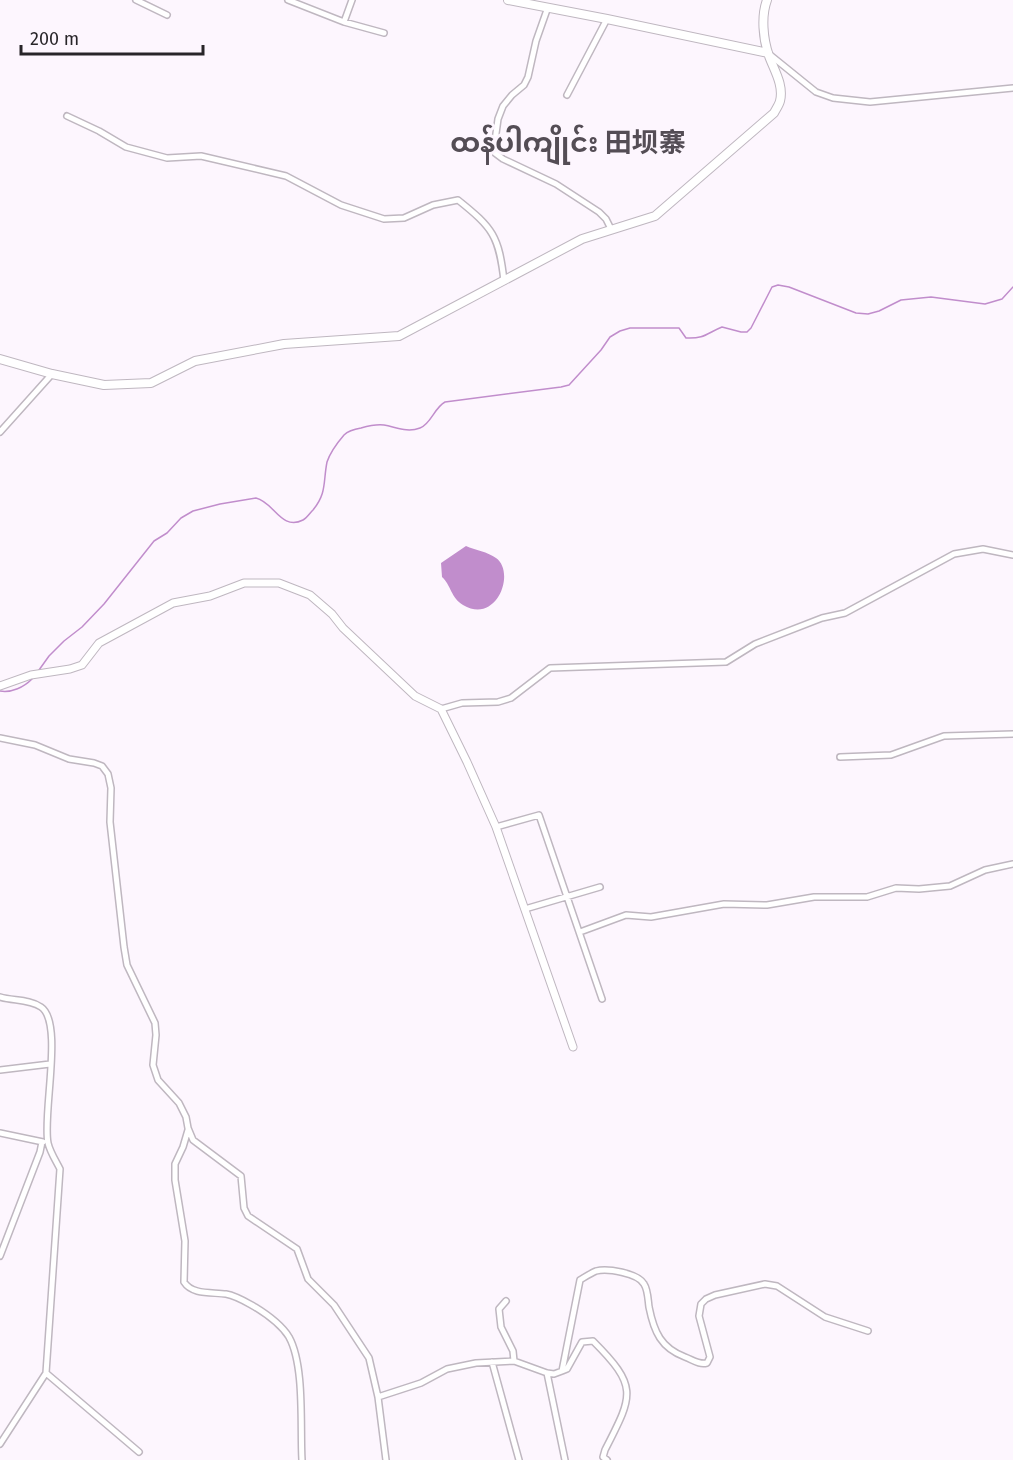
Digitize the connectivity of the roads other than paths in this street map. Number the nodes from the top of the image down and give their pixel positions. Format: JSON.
{"nodes":[{"id":1,"x":136,"y":0,"type":"edge"},
{"id":2,"x":288,"y":0,"type":"edge"},
{"id":3,"x":352,"y":0,"type":"edge"},
{"id":4,"x":508,"y":0,"type":"edge"},
{"id":5,"x":767,"y":0,"type":"edge"},
{"id":6,"x":548,"y":7,"type":"junction"},
{"id":7,"x":167,"y":15,"type":"dead end"},
{"id":8,"x":607,"y":19,"type":"junction"},
{"id":9,"x":344,"y":22,"type":"junction"},
{"id":10,"x":384,"y":33,"type":"dead end"},
{"id":11,"x":768,"y":53,"type":"junction"},
{"id":12,"x":1013,"y":88,"type":"edge"},
{"id":13,"x":567,"y":95,"type":"dead end"},
{"id":14,"x":67,"y":116,"type":"dead end"},
{"id":15,"x":611,"y":229,"type":"junction"},
{"id":16,"x":504,"y":281,"type":"junction"},
{"id":17,"x":0,"y":359,"type":"edge"},
{"id":18,"x":52,"y":374,"type":"junction"},
{"id":19,"x":0,"y":432,"type":"edge"},
{"id":20,"x":1013,"y":555,"type":"edge"},
{"id":21,"x":0,"y":686,"type":"edge"},
{"id":22,"x":441,"y":710,"type":"junction"},
{"id":23,"x":1013,"y":734,"type":"edge"},
{"id":24,"x":0,"y":738,"type":"edge"},
{"id":25,"x":840,"y":757,"type":"dead end"},
{"id":26,"x":495,"y":827,"type":"junction"},
{"id":27,"x":1013,"y":864,"type":"edge"},
{"id":28,"x":600,"y":887,"type":"dead end"},
{"id":29,"x":566,"y":897,"type":"junction"},
{"id":30,"x":525,"y":909,"type":"junction"},
{"id":31,"x":580,"y":932,"type":"junction"},
{"id":32,"x":0,"y":997,"type":"edge"},
{"id":33,"x":602,"y":999,"type":"dead end"},
{"id":34,"x":573,"y":1047,"type":"dead end"},
{"id":35,"x":50,"y":1064,"type":"junction"},
{"id":36,"x":0,"y":1070,"type":"edge"},
{"id":37,"x":188,"y":1128,"type":"junction"},
{"id":38,"x":0,"y":1133,"type":"edge"},
{"id":39,"x":45,"y":1142,"type":"junction"},
{"id":40,"x":0,"y":1256,"type":"edge"},
{"id":41,"x":506,"y":1301,"type":"dead end"},
{"id":42,"x":868,"y":1331,"type":"dead end"},
{"id":43,"x":514,"y":1361,"type":"junction"},
{"id":44,"x":492,"y":1362,"type":"junction"},
{"id":45,"x":562,"y":1371,"type":"junction"},
{"id":46,"x":46,"y":1373,"type":"junction"},
{"id":47,"x":547,"y":1373,"type":"junction"},
{"id":48,"x":378,"y":1397,"type":"junction"},
{"id":49,"x":0,"y":1444,"type":"edge"},
{"id":50,"x":139,"y":1452,"type":"dead end"},
{"id":51,"x":302,"y":1460,"type":"edge"},
{"id":52,"x":386,"y":1460,"type":"edge"},
{"id":53,"x":519,"y":1460,"type":"edge"},
{"id":54,"x":565,"y":1460,"type":"edge"},
{"id":55,"x":607,"y":1460,"type":"edge"}],
"edges":[{"from":1,"to":7,"type":"street"},
{"from":2,"to":9,"type":"street"},
{"from":3,"to":9,"type":"street"},
{"from":4,"to":6,"type":"main road"},
{"from":5,"to":11,"type":"main road"},
{"from":6,"to":8,"type":"main road"},
{"from":6,"to":15,"type":"street"},
{"from":8,"to":11,"type":"main road"},
{"from":8,"to":13,"type":"street"},
{"from":9,"to":10,"type":"street"},
{"from":11,"to":12,"type":"street"},
{"from":11,"to":15,"type":"main road"},
{"from":14,"to":16,"type":"street"},
{"from":15,"to":16,"type":"main road"},
{"from":16,"to":18,"type":"main road"},
{"from":17,"to":18,"type":"main road"},
{"from":18,"to":19,"type":"street"},
{"from":20,"to":22,"type":"street"},
{"from":21,"to":22,"type":"street"},
{"from":22,"to":26,"type":"street"},
{"from":23,"to":25,"type":"street"},
{"from":24,"to":37,"type":"street"},
{"from":26,"to":29,"type":"street"},
{"from":26,"to":30,"type":"street"},
{"from":27,"to":31,"type":"street"},
{"from":28,"to":29,"type":"street"},
{"from":29,"to":30,"type":"street"},
{"from":29,"to":31,"type":"street"},
{"from":30,"to":34,"type":"street"},
{"from":31,"to":33,"type":"street"},
{"from":32,"to":35,"type":"street"},
{"from":35,"to":36,"type":"street"},
{"from":35,"to":39,"type":"street"},
{"from":37,"to":48,"type":"street"},
{"from":37,"to":51,"type":"street"},
{"from":38,"to":39,"type":"street"},
{"from":39,"to":40,"type":"street"},
{"from":39,"to":46,"type":"street"},
{"from":41,"to":43,"type":"street"},
{"from":42,"to":45,"type":"street"},
{"from":43,"to":44,"type":"street"},
{"from":43,"to":47,"type":"street"},
{"from":44,"to":48,"type":"street"},
{"from":44,"to":53,"type":"street"},
{"from":45,"to":47,"type":"street"},
{"from":45,"to":55,"type":"street"},
{"from":46,"to":49,"type":"street"},
{"from":46,"to":50,"type":"street"},
{"from":47,"to":54,"type":"street"},
{"from":48,"to":52,"type":"street"}]}
